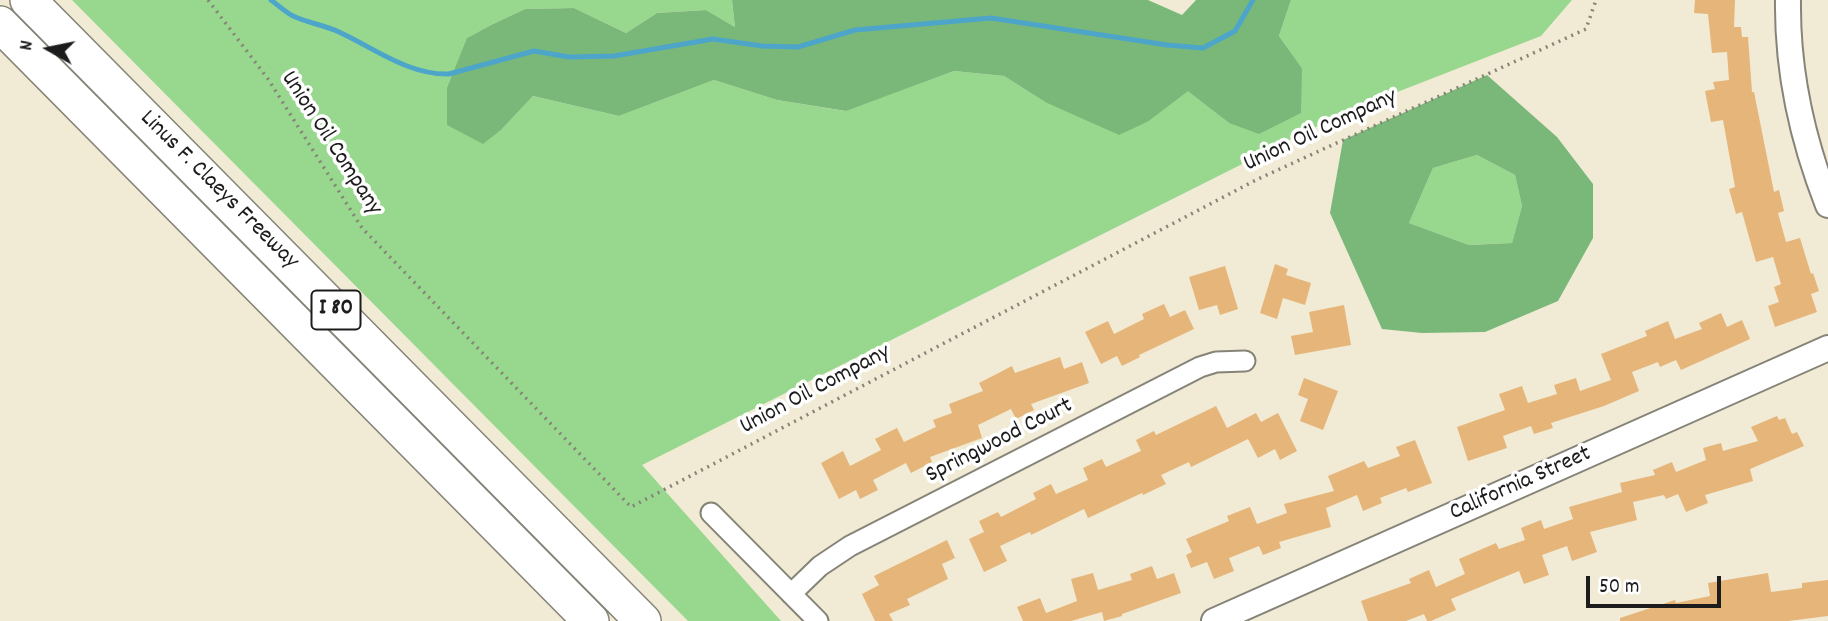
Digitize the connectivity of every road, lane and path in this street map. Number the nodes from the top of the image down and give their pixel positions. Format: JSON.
{"nodes":[{"id":1,"x":28,"y":0,"type":"edge"},
{"id":2,"x":208,"y":0,"type":"edge"},
{"id":3,"x":1596,"y":0,"type":"edge"},
{"id":4,"x":1788,"y":0,"type":"edge"},
{"id":5,"x":0,"y":24,"type":"edge"},
{"id":6,"x":1828,"y":205,"type":"edge"},
{"id":7,"x":1828,"y":348,"type":"edge"},
{"id":8,"x":1245,"y":361,"type":"dead end"},
{"id":9,"x":711,"y":513,"type":"dead end"},
{"id":10,"x":791,"y":594,"type":"junction"},
{"id":11,"x":591,"y":621,"type":"edge"},
{"id":12,"x":643,"y":621,"type":"edge"},
{"id":13,"x":818,"y":621,"type":"edge"},
{"id":14,"x":1214,"y":621,"type":"edge"}],
"edges":[{"from":1,"to":12,"type":"highway","name":"Linus F. Claeys Freeway","number":"I 80"},
{"from":2,"to":3,"type":"path","name":"Union Oil Company"},
{"from":4,"to":6,"type":"street"},
{"from":5,"to":11,"type":"highway","name":"Linus F. Claeys Freeway","number":"I 80"},
{"from":7,"to":14,"type":"street","name":"California Street"},
{"from":8,"to":10,"type":"street","name":"Springwood Court"},
{"from":9,"to":10,"type":"street"},
{"from":10,"to":13,"type":"street"}]}
